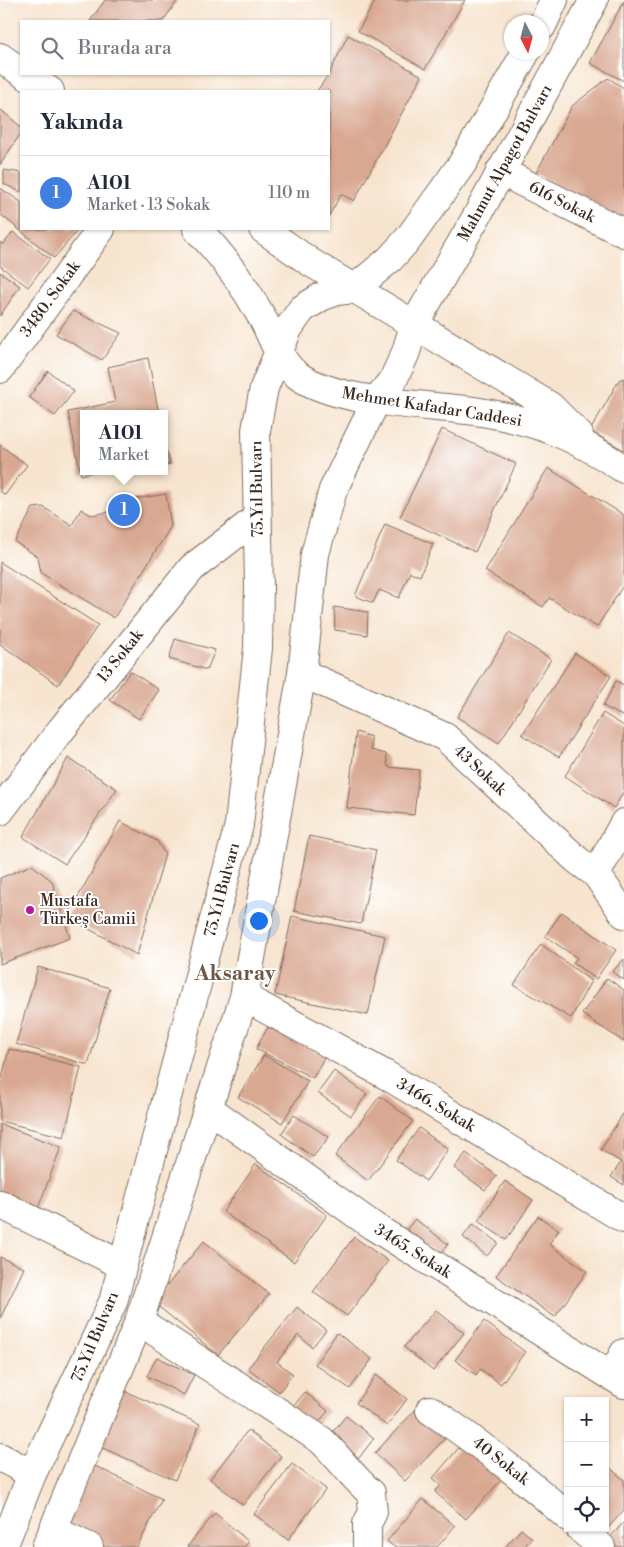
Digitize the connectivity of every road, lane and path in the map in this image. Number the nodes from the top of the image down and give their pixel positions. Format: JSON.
{"nodes":[{"id":1,"x":554,"y":0,"type":"edge"},
{"id":2,"x":594,"y":0,"type":"edge"},
{"id":3,"x":547,"y":15,"type":"edge"},
{"id":4,"x":0,"y":58,"type":"edge"},
{"id":5,"x":521,"y":60,"type":"edge"},
{"id":6,"x":20,"y":71,"type":"edge"},
{"id":7,"x":26,"y":75,"type":"edge"},
{"id":8,"x":48,"y":90,"type":"edge"},
{"id":9,"x":500,"y":171,"type":"junction"},
{"id":10,"x":100,"y":230,"type":"edge"},
{"id":11,"x":199,"y":230,"type":"edge"},
{"id":12,"x":264,"y":230,"type":"edge"},
{"id":13,"x":624,"y":233,"type":"edge"},
{"id":14,"x":354,"y":289,"type":"junction"},
{"id":15,"x":414,"y":325,"type":"junction"},
{"id":16,"x":278,"y":352,"type":"junction"},
{"id":17,"x":0,"y":369,"type":"edge"},
{"id":18,"x":377,"y":399,"type":"junction"},
{"id":19,"x":592,"y":448,"type":"junction"},
{"id":20,"x":624,"y":469,"type":"edge"},
{"id":21,"x":257,"y":518,"type":"junction"},
{"id":22,"x":302,"y":673,"type":"junction"},
{"id":23,"x":0,"y":811,"type":"edge"},
{"id":24,"x":624,"y":823,"type":"edge"},
{"id":25,"x":596,"y":874,"type":"junction"},
{"id":26,"x":624,"y":914,"type":"edge"},
{"id":27,"x":244,"y":998,"type":"junction"},
{"id":28,"x":208,"y":1108,"type":"junction"},
{"id":29,"x":0,"y":1204,"type":"edge"},
{"id":30,"x":624,"y":1219,"type":"edge"},
{"id":31,"x":122,"y":1265,"type":"junction"},
{"id":32,"x":139,"y":1321,"type":"junction"},
{"id":33,"x":620,"y":1371,"type":"edge"},
{"id":34,"x":430,"y":1410,"type":"dead end"},
{"id":35,"x":0,"y":1457,"type":"edge"},
{"id":36,"x":32,"y":1474,"type":"junction"},
{"id":37,"x":564,"y":1513,"type":"edge"},
{"id":38,"x":584,"y":1532,"type":"edge"},
{"id":39,"x":50,"y":1538,"type":"edge"},
{"id":40,"x":3,"y":1547,"type":"edge"},
{"id":41,"x":89,"y":1547,"type":"edge"},
{"id":42,"x":367,"y":1547,"type":"edge"},
{"id":43,"x":601,"y":1547,"type":"edge"}],
"edges":[{"from":1,"to":3,"type":"main road"},
{"from":2,"to":9,"type":"main road","name":"Mahmut Alpagot Bulvarı"},
{"from":4,"to":6,"type":"main road"},
{"from":5,"to":14,"type":"main road"},
{"from":7,"to":8,"type":"main road"},
{"from":9,"to":13,"type":"main road","name":"616 Sokak"},
{"from":9,"to":15,"type":"main road","name":"Mahmut Alpagot Bulvarı"},
{"from":10,"to":17,"type":"main road","name":"3480. Sokak"},
{"from":11,"to":16,"type":"main road","name":"Mehmet Kafadar Caddesi"},
{"from":12,"to":14,"type":"main road","name":"Mehmet Kafadar Caddesi"},
{"from":14,"to":15,"type":"main road","name":"Mehmet Kafadar Caddesi"},
{"from":14,"to":16,"type":"main road"},
{"from":15,"to":18,"type":"main road"},
{"from":15,"to":19,"type":"main road","name":"Mehmet Kafadar Caddesi"},
{"from":16,"to":18,"type":"main road","name":"Mehmet Kafadar Caddesi"},
{"from":16,"to":21,"type":"main road","name":"75.Yıl Bulvarı"},
{"from":18,"to":19,"type":"main road","name":"Mehmet Kafadar Caddesi"},
{"from":18,"to":22,"type":"main road","name":"75.Yıl Bulvarı"},
{"from":19,"to":20,"type":"main road","name":"Mehmet Kafadar Caddesi"},
{"from":21,"to":23,"type":"main road","name":"13 Sokak"},
{"from":21,"to":31,"type":"main road","name":"75.Yıl Bulvarı"},
{"from":22,"to":25,"type":"main road","name":"43 Sokak"},
{"from":22,"to":27,"type":"main road","name":"75.Yıl Bulvarı"},
{"from":24,"to":25,"type":"main road"},
{"from":25,"to":26,"type":"main road","name":"43 Sokak"},
{"from":27,"to":28,"type":"main road","name":"75.Yıl Bulvarı"},
{"from":27,"to":30,"type":"main road","name":"3466. Sokak"},
{"from":28,"to":32,"type":"main road","name":"75.Yıl Bulvarı"},
{"from":28,"to":33,"type":"main road","name":"3465. Sokak"},
{"from":29,"to":31,"type":"main road"},
{"from":31,"to":36,"type":"main road","name":"75.Yıl Bulvarı"},
{"from":32,"to":39,"type":"main road","name":"75.Yıl Bulvarı"},
{"from":32,"to":42,"type":"main road"},
{"from":34,"to":37,"type":"main road","name":"40 Sokak"},
{"from":35,"to":36,"type":"main road"},
{"from":36,"to":40,"type":"main road","name":"75.Yıl Bulvarı"},
{"from":38,"to":43,"type":"main road"},
{"from":39,"to":41,"type":"main road"}]}
